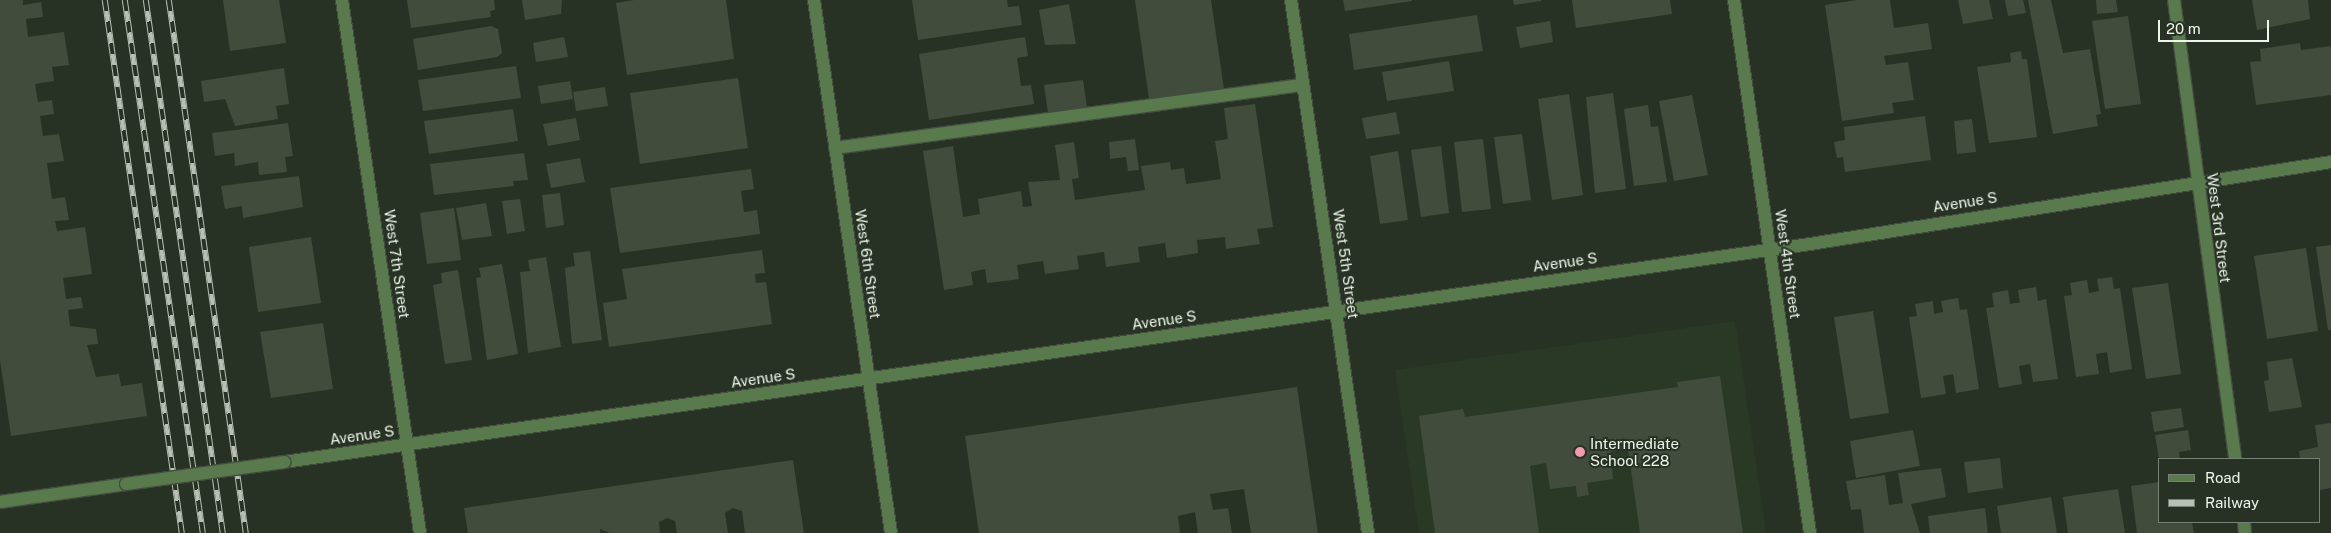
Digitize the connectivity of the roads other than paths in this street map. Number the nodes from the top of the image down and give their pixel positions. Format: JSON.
{"nodes":[{"id":1,"x":342,"y":0,"type":"edge"},
{"id":2,"x":814,"y":0,"type":"edge"},
{"id":3,"x":1291,"y":0,"type":"edge"},
{"id":4,"x":1734,"y":0,"type":"edge"},
{"id":5,"x":2174,"y":0,"type":"edge"},
{"id":6,"x":1303,"y":85,"type":"junction"},
{"id":7,"x":835,"y":148,"type":"junction"},
{"id":8,"x":2331,"y":162,"type":"edge"},
{"id":9,"x":2196,"y":182,"type":"junction"},
{"id":10,"x":1770,"y":249,"type":"junction"},
{"id":11,"x":1336,"y":311,"type":"junction"},
{"id":12,"x":868,"y":380,"type":"junction"},
{"id":13,"x":407,"y":444,"type":"junction"},
{"id":14,"x":2235,"y":458,"type":"edge"},
{"id":15,"x":0,"y":502,"type":"edge"},
{"id":16,"x":420,"y":533,"type":"edge"},
{"id":17,"x":891,"y":533,"type":"edge"},
{"id":18,"x":1368,"y":533,"type":"edge"},
{"id":19,"x":1810,"y":533,"type":"edge"}],
"edges":[{"from":1,"to":13,"type":"street","name":"West 7th Street"},
{"from":2,"to":7,"type":"street","name":"West 6th Street"},
{"from":3,"to":6,"type":"street","name":"West 5th Street"},
{"from":4,"to":10,"type":"street","name":"West 4th Street"},
{"from":5,"to":9,"type":"street","name":"West 3rd Street"},
{"from":6,"to":7,"type":"street"},
{"from":6,"to":11,"type":"street","name":"West 5th Street"},
{"from":7,"to":12,"type":"street","name":"West 6th Street"},
{"from":8,"to":9,"type":"street","name":"Avenue S"},
{"from":9,"to":10,"type":"street","name":"Avenue S"},
{"from":9,"to":14,"type":"street","name":"West 3rd Street"},
{"from":10,"to":11,"type":"street","name":"Avenue S"},
{"from":10,"to":19,"type":"street","name":"West 4th Street"},
{"from":11,"to":12,"type":"street","name":"Avenue S"},
{"from":11,"to":18,"type":"street","name":"West 5th Street"},
{"from":12,"to":13,"type":"street","name":"Avenue S"},
{"from":12,"to":17,"type":"street","name":"West 6th Street"},
{"from":13,"to":15,"type":"street","name":"Avenue S","bridge":true},
{"from":13,"to":16,"type":"street","name":"West 7th Street"}]}
